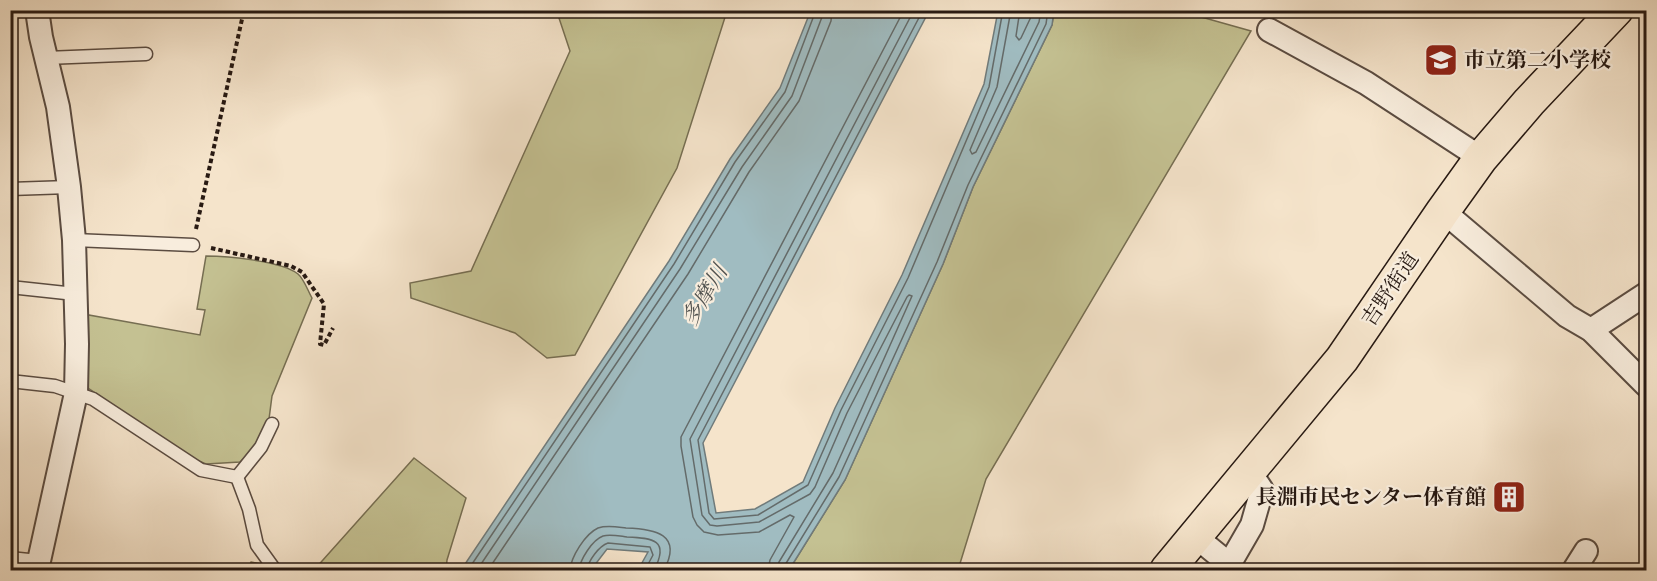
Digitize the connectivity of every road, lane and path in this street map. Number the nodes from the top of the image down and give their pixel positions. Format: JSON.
{"nodes":[{"id":1,"x":37,"y":10,"type":"edge"},
{"id":2,"x":244,"y":10,"type":"edge"},
{"id":3,"x":1616,"y":10,"type":"edge"},
{"id":4,"x":1269,"y":30,"type":"dead end"},
{"id":5,"x":146,"y":54,"type":"dead end"},
{"id":6,"x":46,"y":58,"type":"junction"},
{"id":7,"x":1481,"y":158,"type":"junction"},
{"id":8,"x":69,"y":187,"type":"junction"},
{"id":9,"x":10,"y":189,"type":"edge"},
{"id":10,"x":1443,"y":211,"type":"junction"},
{"id":11,"x":74,"y":240,"type":"junction"},
{"id":12,"x":193,"y":245,"type":"junction"},
{"id":13,"x":10,"y":287,"type":"edge"},
{"id":14,"x":75,"y":294,"type":"junction"},
{"id":15,"x":1647,"y":294,"type":"edge"},
{"id":16,"x":333,"y":327,"type":"dead end"},
{"id":17,"x":1592,"y":330,"type":"junction"},
{"id":18,"x":10,"y":381,"type":"edge"},
{"id":19,"x":1647,"y":385,"type":"edge"},
{"id":20,"x":76,"y":393,"type":"junction"},
{"id":21,"x":272,"y":424,"type":"dead end"},
{"id":22,"x":1250,"y":472,"type":"junction"},
{"id":23,"x":237,"y":477,"type":"junction"},
{"id":24,"x":1196,"y":537,"type":"junction"},
{"id":25,"x":1586,"y":551,"type":"dead end"},
{"id":26,"x":10,"y":558,"type":"edge"},
{"id":27,"x":38,"y":566,"type":"edge"},
{"id":28,"x":1229,"y":568,"type":"edge"},
{"id":29,"x":275,"y":570,"type":"edge"},
{"id":30,"x":1167,"y":570,"type":"edge"},
{"id":31,"x":1574,"y":570,"type":"edge"}],
"edges":[{"from":1,"to":6,"type":"street"},
{"from":2,"to":12,"type":"path"},
{"from":3,"to":7,"type":"highway","name":"吉野街道"},
{"from":4,"to":7,"type":"street"},
{"from":5,"to":6,"type":"lane"},
{"from":6,"to":8,"type":"street"},
{"from":7,"to":10,"type":"highway","name":"吉野街道"},
{"from":8,"to":9,"type":"lane"},
{"from":8,"to":11,"type":"street"},
{"from":10,"to":17,"type":"street"},
{"from":10,"to":22,"type":"highway","name":"吉野街道"},
{"from":11,"to":12,"type":"lane"},
{"from":11,"to":14,"type":"street"},
{"from":12,"to":16,"type":"path"},
{"from":13,"to":14,"type":"lane"},
{"from":14,"to":20,"type":"street"},
{"from":15,"to":17,"type":"street"},
{"from":17,"to":19,"type":"street"},
{"from":18,"to":20,"type":"lane"},
{"from":20,"to":23,"type":"lane"},
{"from":20,"to":27,"type":"street"},
{"from":21,"to":23,"type":"lane"},
{"from":22,"to":24,"type":"highway","name":"吉野街道"},
{"from":22,"to":28,"type":"street"},
{"from":23,"to":29,"type":"lane"},
{"from":24,"to":28,"type":"street"},
{"from":24,"to":30,"type":"highway","name":"吉野街道"},
{"from":25,"to":31,"type":"street"},
{"from":26,"to":27,"type":"lane"}]}
